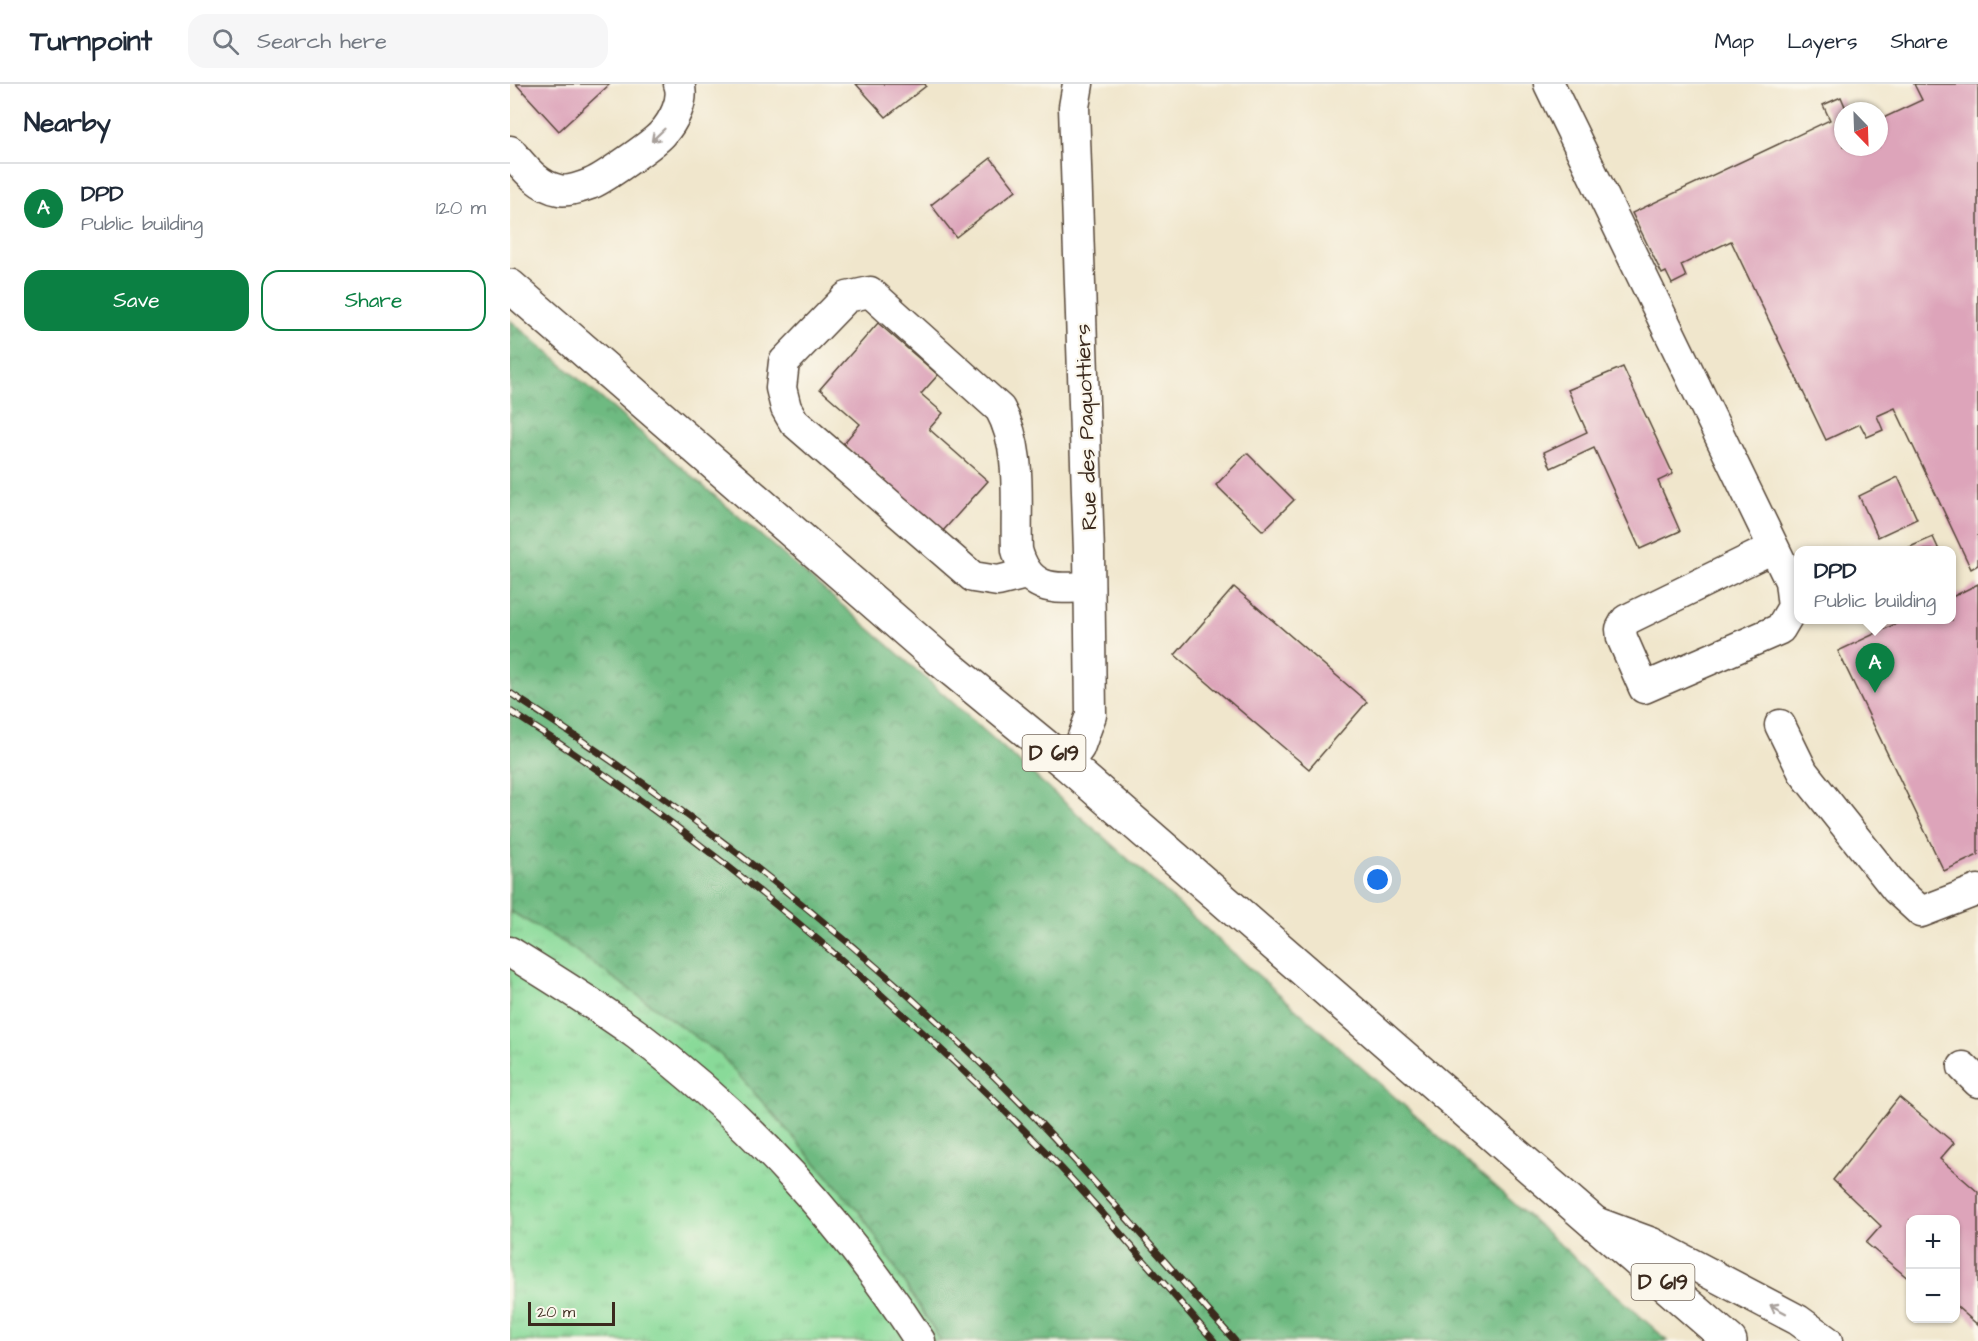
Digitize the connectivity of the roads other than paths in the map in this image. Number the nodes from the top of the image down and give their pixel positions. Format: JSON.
{"nodes":[{"id":1,"x":679,"y":84,"type":"edge"},
{"id":2,"x":1078,"y":84,"type":"edge"},
{"id":3,"x":1549,"y":84,"type":"edge"},
{"id":4,"x":510,"y":151,"type":"edge"},
{"id":5,"x":510,"y":286,"type":"edge"},
{"id":6,"x":1773,"y":548,"type":"junction"},
{"id":7,"x":1026,"y":574,"type":"junction"},
{"id":8,"x":1089,"y":587,"type":"junction"},
{"id":9,"x":1780,"y":725,"type":"dead end"},
{"id":10,"x":1067,"y":764,"type":"junction"},
{"id":11,"x":1978,"y":890,"type":"edge"},
{"id":12,"x":510,"y":952,"type":"edge"},
{"id":13,"x":1596,"y":1222,"type":"junction"},
{"id":14,"x":920,"y":1341,"type":"edge"},
{"id":15,"x":1730,"y":1341,"type":"edge"},
{"id":16,"x":1827,"y":1341,"type":"edge"}],
"edges":[{"from":1,"to":4,"type":"street","one_way":true},
{"from":2,"to":8,"type":"street","name":"Rue des Paquottiers"},
{"from":3,"to":6,"type":"street"},
{"from":5,"to":10,"type":"main road","number":"D 619"},
{"from":6,"to":6,"type":"street"},
{"from":7,"to":7,"type":"street"},
{"from":7,"to":8,"type":"street"},
{"from":8,"to":10,"type":"street","name":"Rue des Paquottiers"},
{"from":9,"to":11,"type":"street"},
{"from":10,"to":13,"type":"main road","number":"D 619"},
{"from":12,"to":14,"type":"street"},
{"from":13,"to":15,"type":"main road","number":"D 619"},
{"from":16,"to":13,"type":"street","one_way":true}]}
